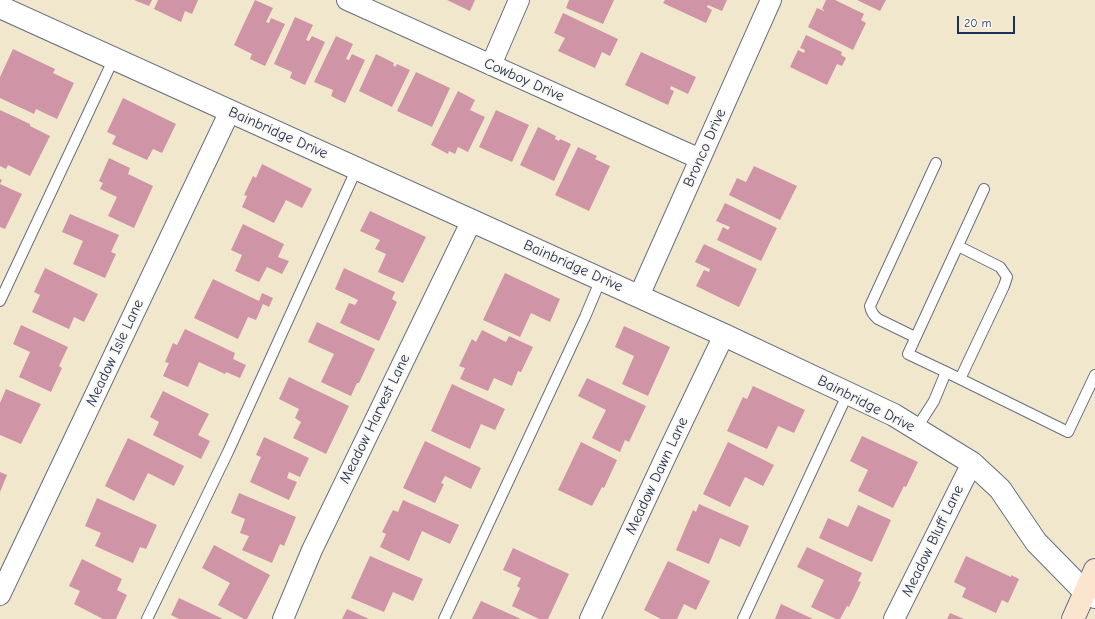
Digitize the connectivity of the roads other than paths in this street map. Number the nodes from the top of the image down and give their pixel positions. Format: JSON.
{"nodes":[{"id":1,"x":347,"y":0,"type":"edge"},
{"id":2,"x":519,"y":0,"type":"edge"},
{"id":3,"x":771,"y":0,"type":"edge"},
{"id":4,"x":0,"y":7,"type":"edge"},
{"id":5,"x":114,"y":58,"type":"junction"},
{"id":6,"x":491,"y":65,"type":"junction"},
{"id":7,"x":230,"y":111,"type":"junction"},
{"id":8,"x":700,"y":159,"type":"junction"},
{"id":9,"x":936,"y":164,"type":"dead end"},
{"id":10,"x":357,"y":168,"type":"junction"},
{"id":11,"x":984,"y":189,"type":"dead end"},
{"id":12,"x":472,"y":220,"type":"junction"},
{"id":13,"x":958,"y":246,"type":"junction"},
{"id":14,"x":601,"y":278,"type":"junction"},
{"id":15,"x":639,"y":296,"type":"junction"},
{"id":16,"x":0,"y":301,"type":"edge"},
{"id":17,"x":724,"y":334,"type":"junction"},
{"id":18,"x":915,"y":337,"type":"junction"},
{"id":19,"x":946,"y":372,"type":"junction"},
{"id":20,"x":1095,"y":375,"type":"edge"},
{"id":21,"x":960,"y":379,"type":"junction"},
{"id":22,"x":848,"y":393,"type":"junction"},
{"id":23,"x":916,"y":429,"type":"junction"},
{"id":24,"x":972,"y":462,"type":"junction"},
{"id":25,"x":1095,"y":570,"type":"edge"},
{"id":26,"x":1090,"y":594,"type":"edge"},
{"id":27,"x":0,"y":595,"type":"edge"},
{"id":28,"x":147,"y":619,"type":"edge"},
{"id":29,"x":283,"y":619,"type":"edge"},
{"id":30,"x":444,"y":619,"type":"edge"},
{"id":31,"x":590,"y":619,"type":"edge"},
{"id":32,"x":743,"y":619,"type":"edge"},
{"id":33,"x":894,"y":619,"type":"edge"},
{"id":34,"x":1073,"y":619,"type":"edge"}],
"edges":[{"from":1,"to":6,"type":"street","name":"Cowboy Drive"},
{"from":2,"to":6,"type":"street"},
{"from":3,"to":8,"type":"street","name":"Bronco Drive"},
{"from":4,"to":5,"type":"street","name":"Bainbridge Drive"},
{"from":5,"to":7,"type":"street","name":"Bainbridge Drive"},
{"from":5,"to":16,"type":"lane"},
{"from":6,"to":8,"type":"street","name":"Cowboy Drive"},
{"from":7,"to":10,"type":"street","name":"Bainbridge Drive"},
{"from":7,"to":27,"type":"street","name":"Meadow Isle Lane"},
{"from":8,"to":15,"type":"street","name":"Bronco Drive"},
{"from":9,"to":18,"type":"lane"},
{"from":10,"to":12,"type":"street","name":"Bainbridge Drive"},
{"from":10,"to":28,"type":"lane"},
{"from":11,"to":13,"type":"lane"},
{"from":12,"to":14,"type":"street","name":"Bainbridge Drive"},
{"from":12,"to":29,"type":"street","name":"Meadow Harvest Lane"},
{"from":13,"to":18,"type":"lane"},
{"from":13,"to":21,"type":"lane"},
{"from":14,"to":15,"type":"street","name":"Bainbridge Drive"},
{"from":14,"to":30,"type":"lane"},
{"from":15,"to":17,"type":"street","name":"Bainbridge Drive"},
{"from":17,"to":22,"type":"street","name":"Bainbridge Drive"},
{"from":17,"to":31,"type":"street","name":"Meadow Dawn Lane"},
{"from":18,"to":19,"type":"lane"},
{"from":19,"to":21,"type":"lane"},
{"from":19,"to":23,"type":"lane"},
{"from":20,"to":21,"type":"lane"},
{"from":22,"to":23,"type":"street","name":"Bainbridge Drive"},
{"from":22,"to":32,"type":"lane"},
{"from":23,"to":24,"type":"street","name":"Bainbridge Drive"},
{"from":24,"to":26,"type":"street","name":"Bainbridge Drive"},
{"from":24,"to":33,"type":"street","name":"Meadow Bluff Lane"},
{"from":25,"to":26,"type":"main road"},
{"from":26,"to":34,"type":"main road"}]}
